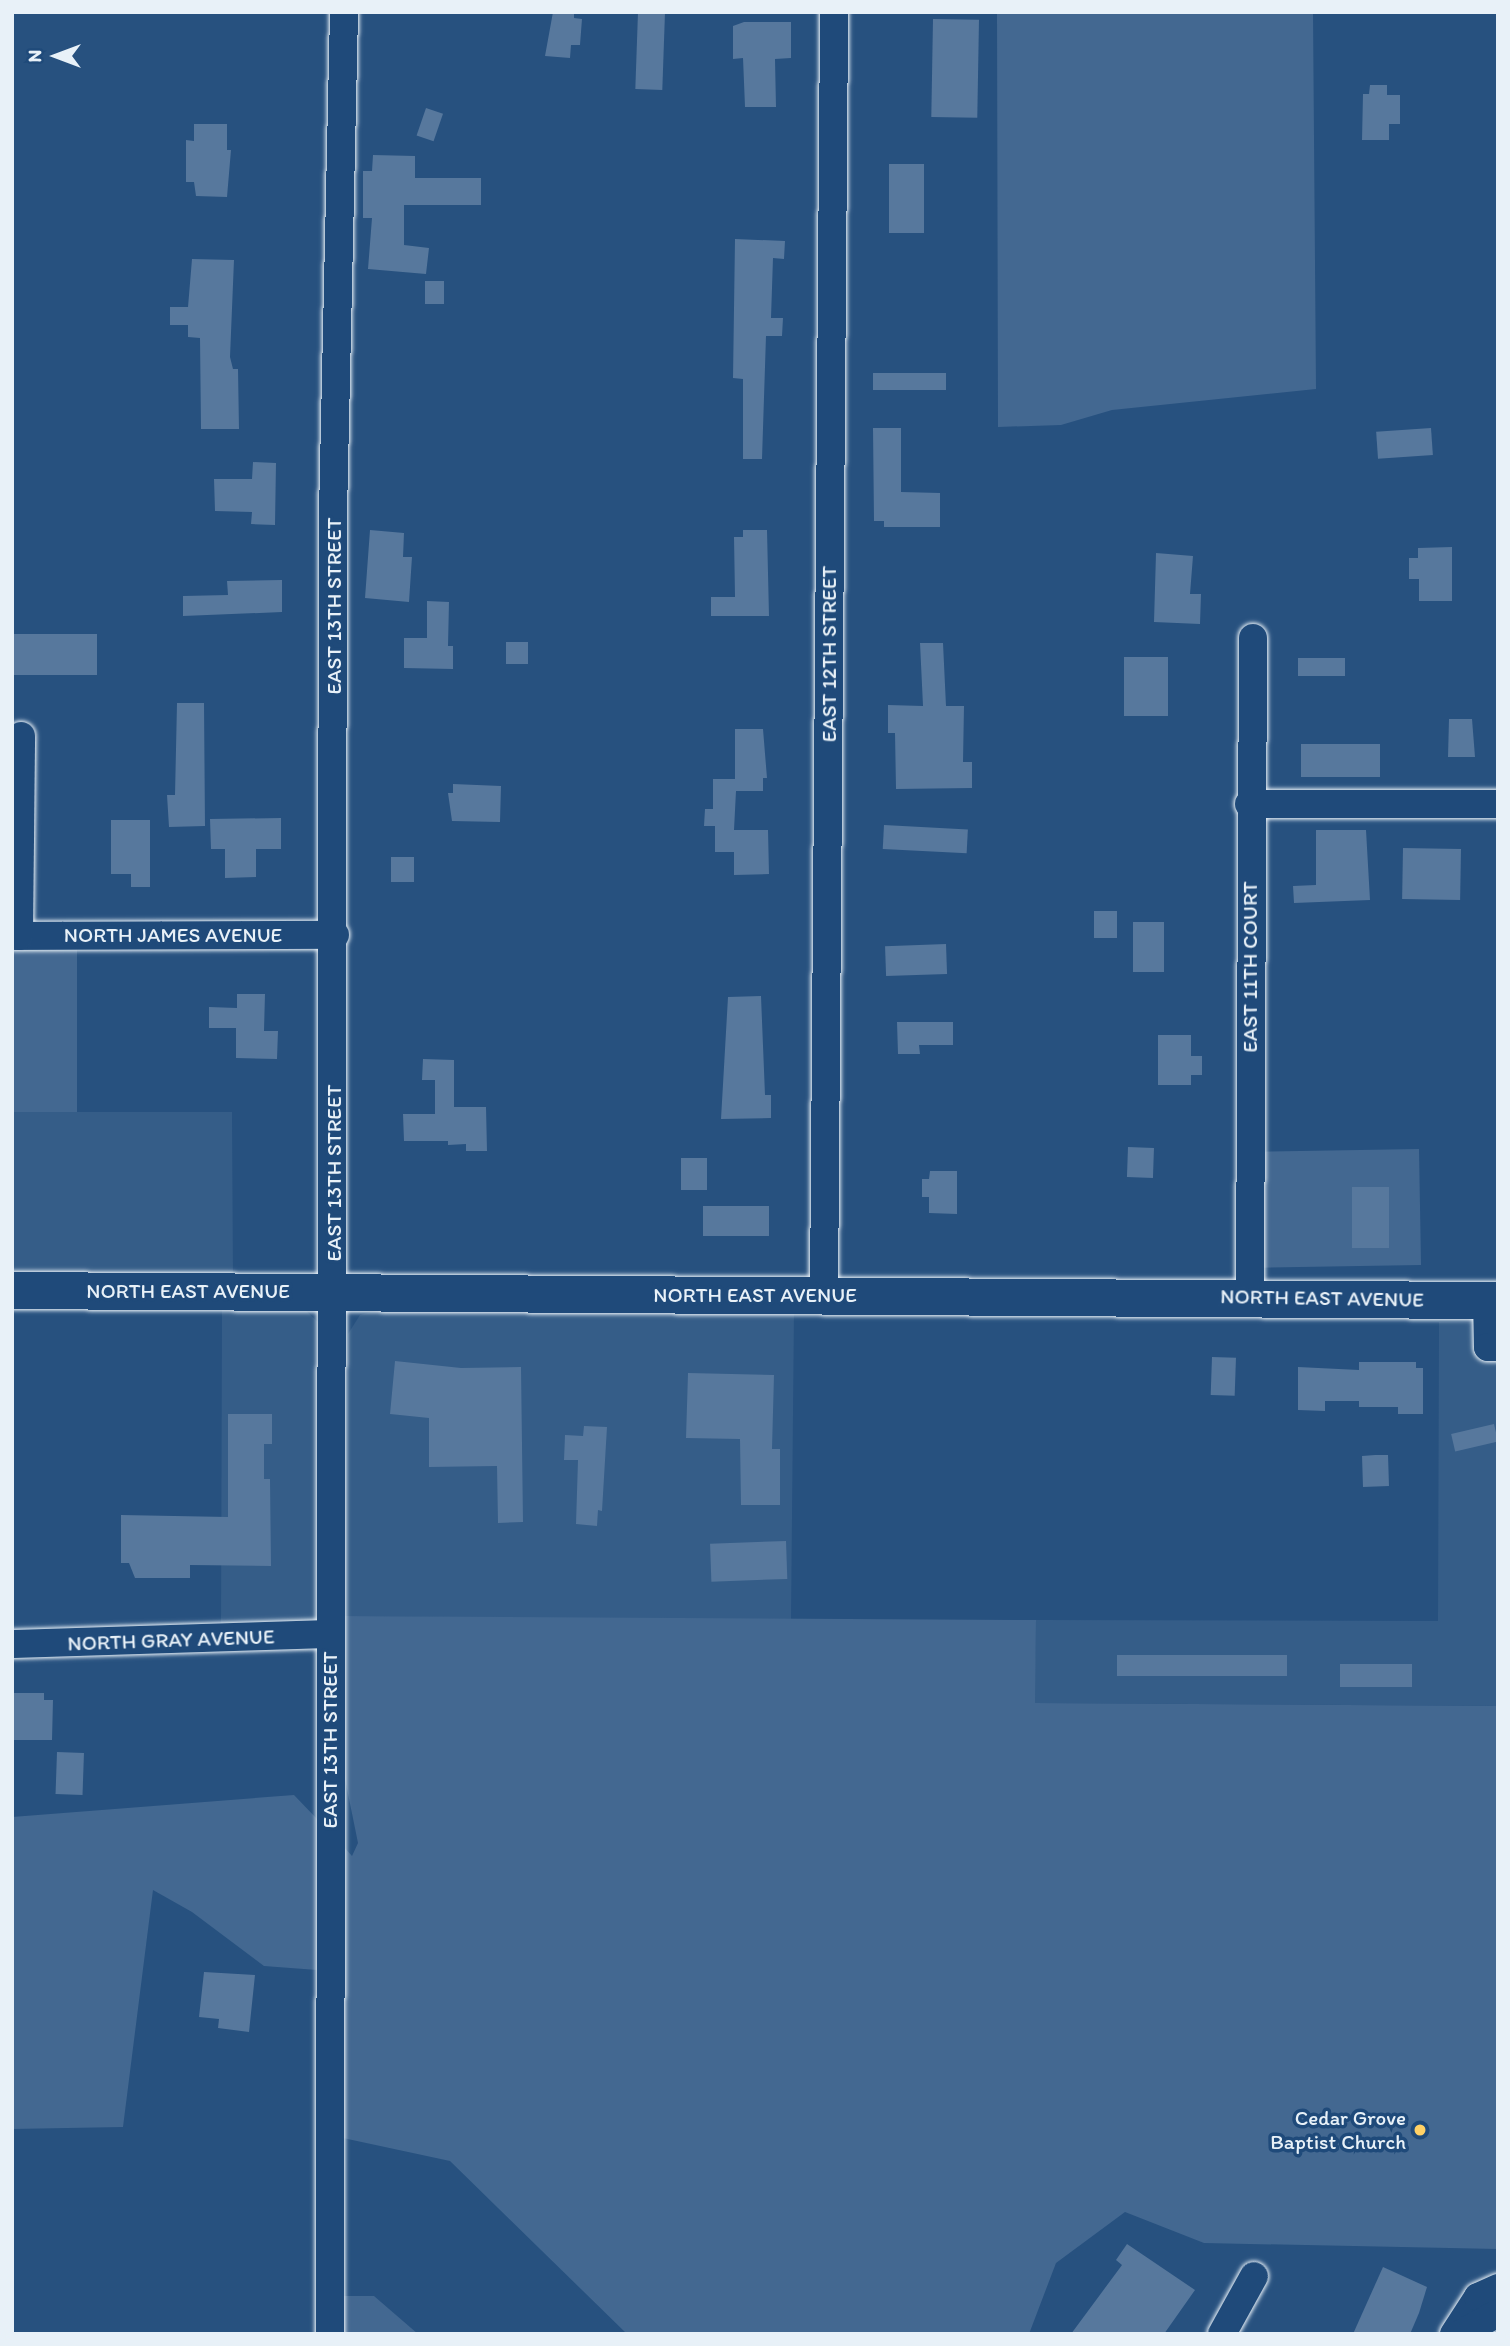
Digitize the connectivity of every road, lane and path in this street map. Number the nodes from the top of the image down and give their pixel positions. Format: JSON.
{"nodes":[{"id":1,"x":344,"y":12,"type":"edge"},
{"id":2,"x":834,"y":12,"type":"edge"},
{"id":3,"x":1253,"y":638,"type":"dead end"},
{"id":4,"x":21,"y":736,"type":"dead end"},
{"id":5,"x":1249,"y":804,"type":"junction"},
{"id":6,"x":1498,"y":804,"type":"edge"},
{"id":7,"x":16,"y":864,"type":"edge"},
{"id":8,"x":335,"y":935,"type":"junction"},
{"id":9,"x":16,"y":936,"type":"edge"},
{"id":10,"x":12,"y":1290,"type":"edge"},
{"id":11,"x":333,"y":1293,"type":"junction"},
{"id":12,"x":824,"y":1295,"type":"junction"},
{"id":13,"x":1251,"y":1297,"type":"junction"},
{"id":14,"x":1493,"y":1300,"type":"edge"},
{"id":15,"x":1498,"y":1347,"type":"edge"},
{"id":16,"x":330,"y":1634,"type":"junction"},
{"id":17,"x":12,"y":1644,"type":"edge"},
{"id":18,"x":1254,"y":2276,"type":"dead end"},
{"id":19,"x":1498,"y":2288,"type":"edge"},
{"id":20,"x":1498,"y":2313,"type":"edge"},
{"id":21,"x":330,"y":2334,"type":"edge"},
{"id":22,"x":1222,"y":2334,"type":"edge"},
{"id":23,"x":1454,"y":2334,"type":"edge"},
{"id":24,"x":1460,"y":2334,"type":"edge"}],
"edges":[{"from":1,"to":8,"type":"street","name":"EAST 13TH STREET"},
{"from":2,"to":12,"type":"street","name":"EAST 12TH STREET"},
{"from":3,"to":5,"type":"street","name":"EAST 11TH COURT"},
{"from":4,"to":7,"type":"street"},
{"from":5,"to":6,"type":"street"},
{"from":5,"to":13,"type":"street","name":"EAST 11TH COURT"},
{"from":7,"to":9,"type":"street"},
{"from":8,"to":9,"type":"street","name":"NORTH JAMES AVENUE"},
{"from":8,"to":11,"type":"street","name":"EAST 13TH STREET"},
{"from":10,"to":11,"type":"main road","name":"NORTH EAST AVENUE"},
{"from":11,"to":12,"type":"main road","name":"NORTH EAST AVENUE"},
{"from":11,"to":16,"type":"street","name":"EAST 13TH STREET"},
{"from":12,"to":13,"type":"main road","name":"NORTH EAST AVENUE"},
{"from":13,"to":14,"type":"main road","name":"NORTH EAST AVENUE"},
{"from":14,"to":15,"type":"street"},
{"from":16,"to":17,"type":"street","name":"NORTH GRAY AVENUE"},
{"from":16,"to":21,"type":"street","name":"EAST 13TH STREET"},
{"from":18,"to":22,"type":"street"},
{"from":19,"to":23,"type":"street"},
{"from":20,"to":24,"type":"street"}]}
